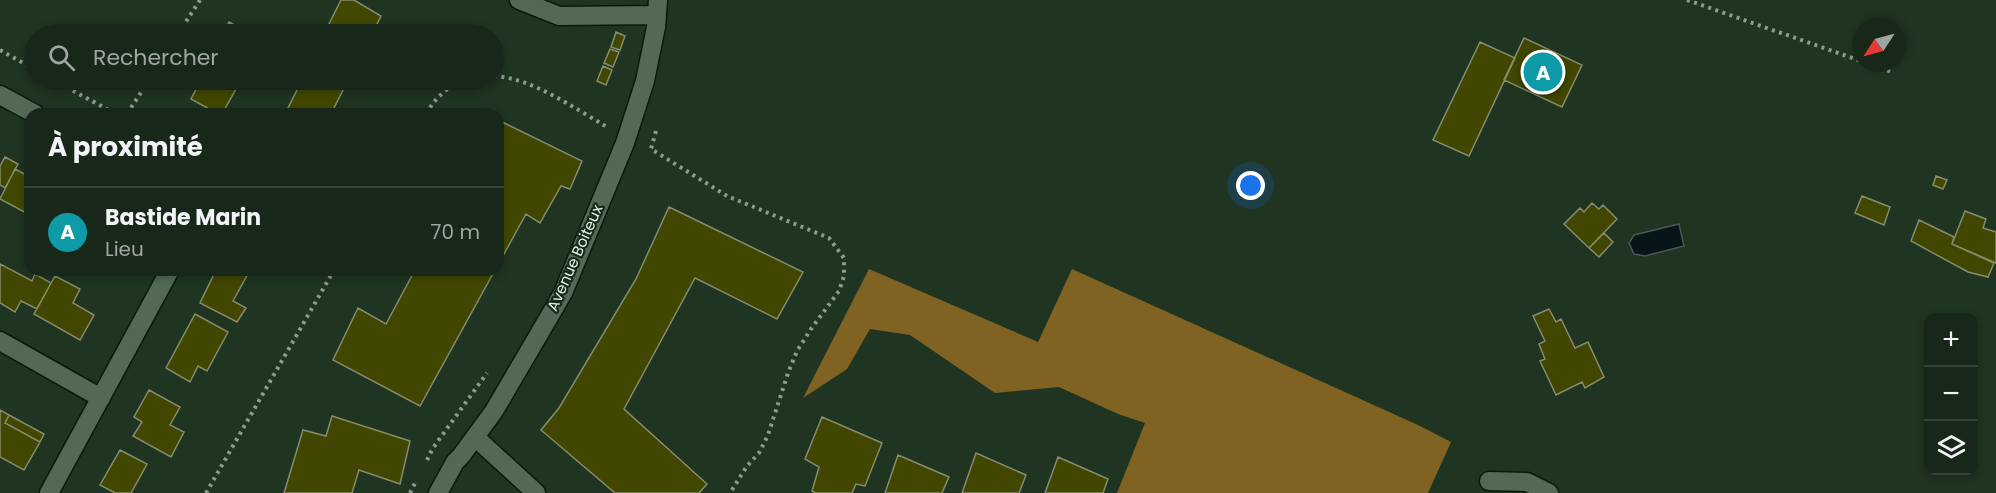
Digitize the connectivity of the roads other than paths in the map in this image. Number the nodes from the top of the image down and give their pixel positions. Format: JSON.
{"nodes":[{"id":1,"x":519,"y":0,"type":"edge"},
{"id":2,"x":657,"y":7,"type":"edge"},
{"id":3,"x":0,"y":95,"type":"edge"},
{"id":4,"x":24,"y":108,"type":"edge"},
{"id":5,"x":167,"y":276,"type":"edge"},
{"id":6,"x":0,"y":341,"type":"edge"},
{"id":7,"x":101,"y":398,"type":"junction"},
{"id":8,"x":475,"y":437,"type":"junction"},
{"id":9,"x":1489,"y":481,"type":"dead end"},
{"id":10,"x":49,"y":493,"type":"edge"},
{"id":11,"x":438,"y":493,"type":"edge"},
{"id":12,"x":536,"y":493,"type":"edge"},
{"id":13,"x":1549,"y":493,"type":"edge"}],
"edges":[{"from":1,"to":2,"type":"street"},
{"from":2,"to":8,"type":"street","name":"Avenue Boiteux"},
{"from":3,"to":4,"type":"street"},
{"from":5,"to":7,"type":"street"},
{"from":6,"to":7,"type":"street"},
{"from":7,"to":10,"type":"street"},
{"from":8,"to":11,"type":"street","name":"Avenue Boiteux"},
{"from":8,"to":12,"type":"street"},
{"from":9,"to":13,"type":"street"}]}
